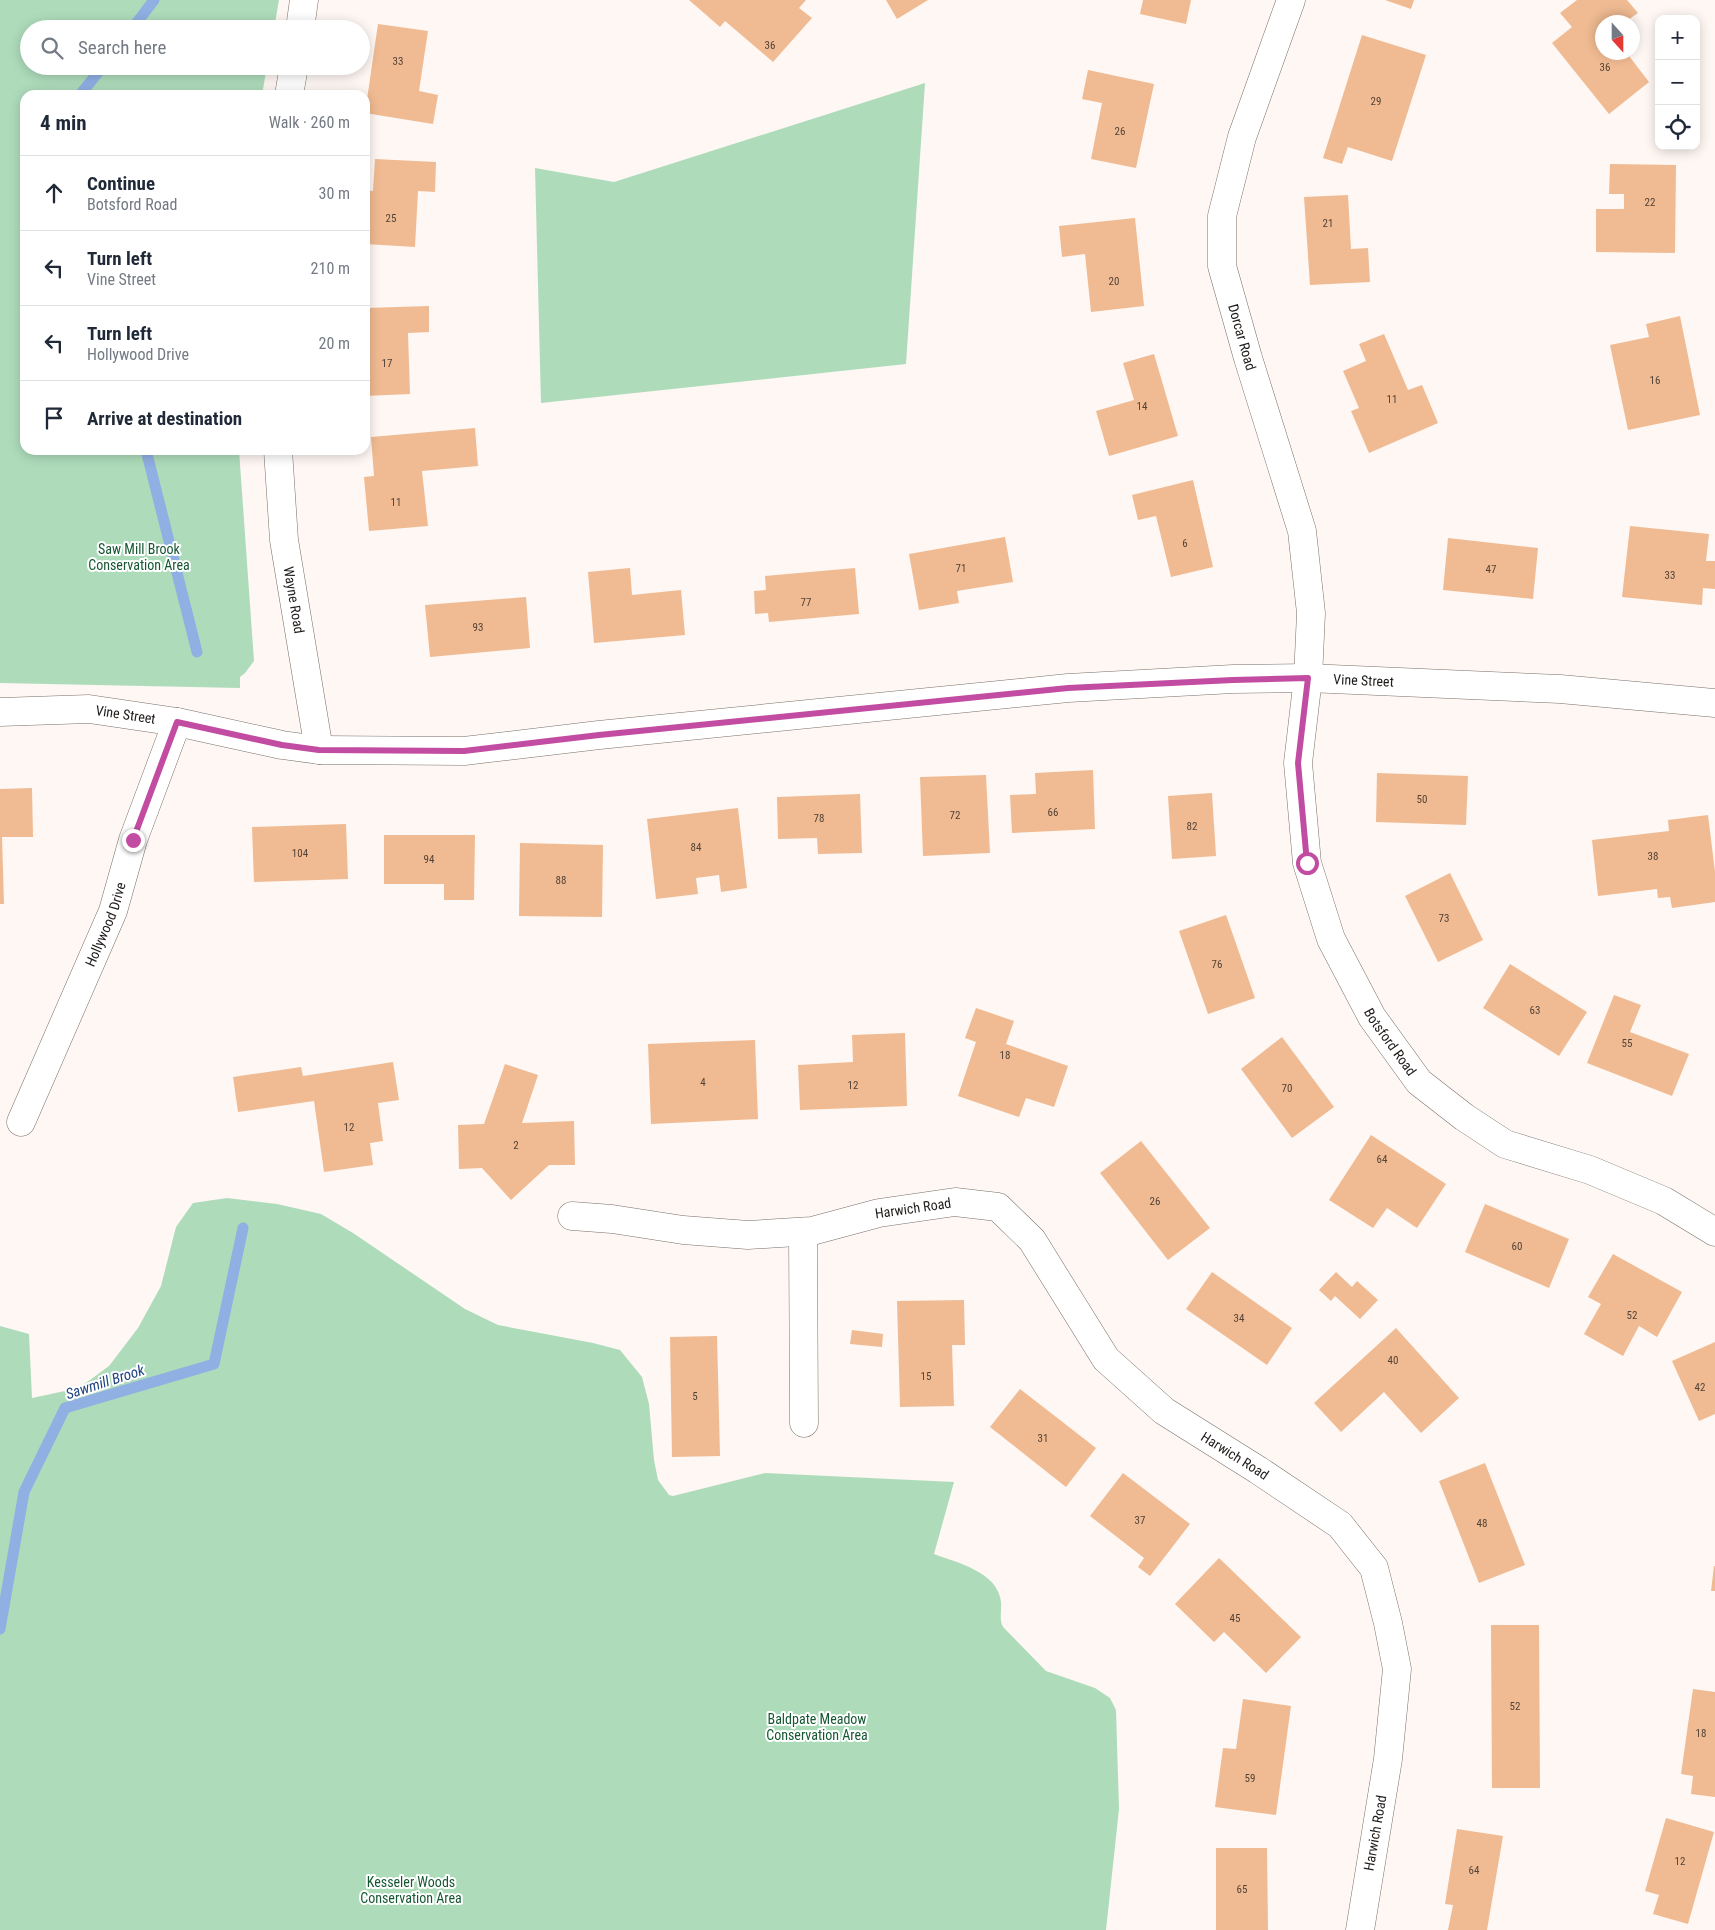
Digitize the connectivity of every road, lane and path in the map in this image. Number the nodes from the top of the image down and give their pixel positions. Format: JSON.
{"nodes":[{"id":1,"x":304,"y":0,"type":"edge"},
{"id":2,"x":1291,"y":0,"type":"edge"},
{"id":3,"x":301,"y":20,"type":"edge"},
{"id":4,"x":293,"y":75,"type":"edge"},
{"id":5,"x":291,"y":90,"type":"edge"},
{"id":6,"x":278,"y":455,"type":"edge"},
{"id":7,"x":1308,"y":678,"type":"junction"},
{"id":8,"x":1715,"y":703,"type":"edge"},
{"id":9,"x":0,"y":712,"type":"edge"},
{"id":10,"x":177,"y":722,"type":"junction"},
{"id":11,"x":319,"y":750,"type":"junction"},
{"id":12,"x":21,"y":1122,"type":"dead end"},
{"id":13,"x":572,"y":1216,"type":"dead end"},
{"id":14,"x":803,"y":1232,"type":"junction"},
{"id":15,"x":1715,"y":1232,"type":"edge"},
{"id":16,"x":804,"y":1424,"type":"dead end"},
{"id":17,"x":1360,"y":1930,"type":"edge"}],
"edges":[{"from":1,"to":3,"type":"street"},
{"from":2,"to":7,"type":"street","name":"Dorcar Road"},
{"from":4,"to":5,"type":"street"},
{"from":6,"to":11,"type":"street","name":"Wayne Road"},
{"from":7,"to":8,"type":"street","name":"Vine Street"},
{"from":7,"to":11,"type":"street","name":"Vine Street"},
{"from":7,"to":15,"type":"street","name":"Botsford Road"},
{"from":9,"to":10,"type":"street","name":"Vine Street"},
{"from":10,"to":11,"type":"street","name":"Vine Street"},
{"from":10,"to":12,"type":"street","name":"Hollywood Drive"},
{"from":13,"to":14,"type":"street","name":"Harwich Road"},
{"from":14,"to":16,"type":"street"},
{"from":14,"to":17,"type":"street","name":"Harwich Road"}]}
